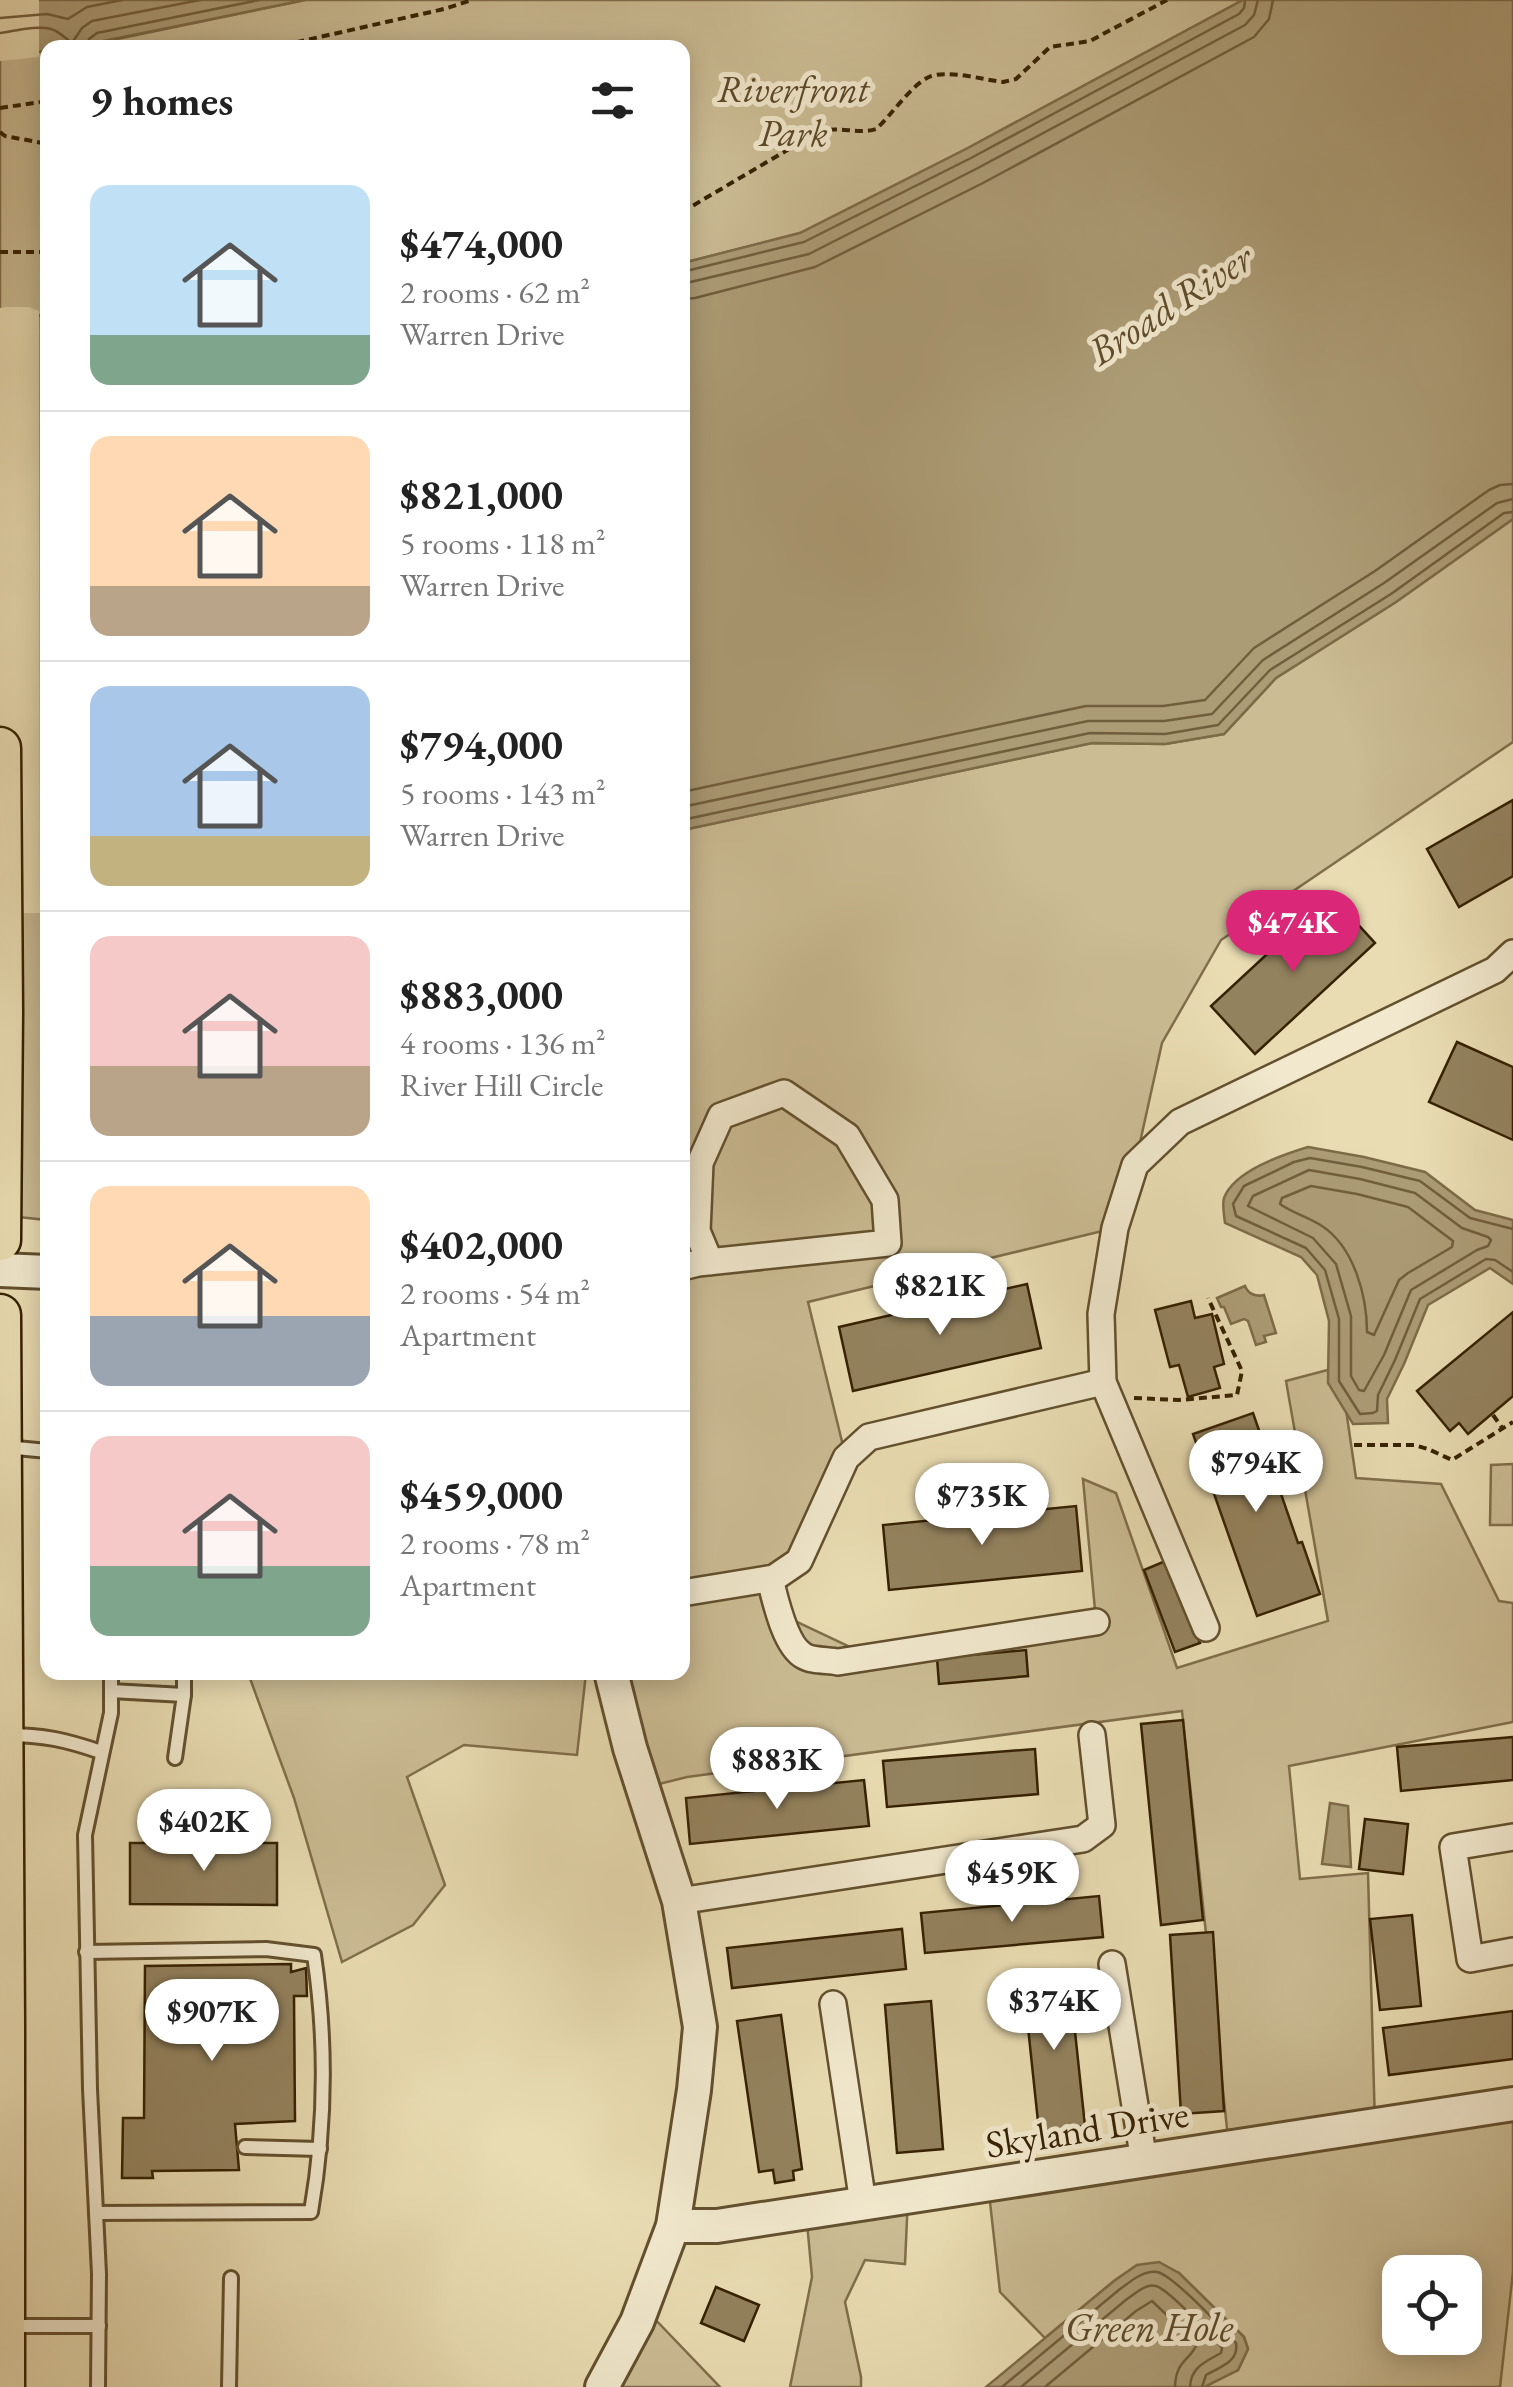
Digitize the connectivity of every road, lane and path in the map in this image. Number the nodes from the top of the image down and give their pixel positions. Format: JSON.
{"nodes":[{"id":1,"x":472,"y":0,"type":"edge"},
{"id":2,"x":1167,"y":0,"type":"edge"},
{"id":3,"x":306,"y":40,"type":"edge"},
{"id":4,"x":40,"y":102,"type":"edge"},
{"id":5,"x":0,"y":108,"type":"edge"},
{"id":6,"x":0,"y":132,"type":"edge"},
{"id":7,"x":40,"y":143,"type":"edge"},
{"id":8,"x":690,"y":207,"type":"edge"},
{"id":9,"x":0,"y":252,"type":"edge"},
{"id":10,"x":40,"y":252,"type":"edge"},
{"id":11,"x":0,"y":748,"type":"edge"},
{"id":12,"x":1507,"y":967,"type":"edge"},
{"id":13,"x":2,"y":1012,"type":"edge"},
{"id":14,"x":0,"y":1102,"type":"edge"},
{"id":15,"x":0,"y":1240,"type":"edge"},
{"id":16,"x":710,"y":1262,"type":"junction"},
{"id":17,"x":690,"y":1266,"type":"edge"},
{"id":18,"x":0,"y":1270,"type":"edge"},
{"id":19,"x":40,"y":1272,"type":"edge"},
{"id":20,"x":1208,"y":1298,"type":"dead end"},
{"id":21,"x":0,"y":1316,"type":"edge"},
{"id":22,"x":1106,"y":1390,"type":"junction"},
{"id":23,"x":1493,"y":1415,"type":"dead end"},
{"id":24,"x":1513,"y":1422,"type":"edge"},
{"id":25,"x":1503,"y":1429,"type":"junction"},
{"id":26,"x":1354,"y":1445,"type":"dead end"},
{"id":27,"x":1,"y":1446,"type":"edge"},
{"id":28,"x":40,"y":1450,"type":"edge"},
{"id":29,"x":770,"y":1579,"type":"junction"},
{"id":30,"x":690,"y":1591,"type":"edge"},
{"id":31,"x":1096,"y":1622,"type":"dead end"},
{"id":32,"x":1206,"y":1628,"type":"dead end"},
{"id":33,"x":111,"y":1680,"type":"edge"},
{"id":34,"x":184,"y":1680,"type":"edge"},
{"id":35,"x":613,"y":1680,"type":"edge"},
{"id":36,"x":111,"y":1691,"type":"junction"},
{"id":37,"x":184,"y":1695,"type":"junction"},
{"id":38,"x":3,"y":1735,"type":"junction"},
{"id":39,"x":1092,"y":1735,"type":"dead end"},
{"id":40,"x":101,"y":1752,"type":"junction"},
{"id":41,"x":176,"y":1758,"type":"dead end"},
{"id":42,"x":1513,"y":1837,"type":"edge"},
{"id":43,"x":678,"y":1901,"type":"junction"},
{"id":44,"x":86,"y":1952,"type":"junction"},
{"id":45,"x":1513,"y":1952,"type":"edge"},
{"id":46,"x":1112,"y":1964,"type":"dead end"},
{"id":47,"x":833,"y":2004,"type":"dead end"},
{"id":48,"x":1513,"y":2104,"type":"edge"},
{"id":49,"x":245,"y":2147,"type":"dead end"},
{"id":50,"x":320,"y":2149,"type":"junction"},
{"id":51,"x":1144,"y":2160,"type":"junction"},
{"id":52,"x":863,"y":2203,"type":"junction"},
{"id":53,"x":96,"y":2213,"type":"junction"},
{"id":54,"x":672,"y":2226,"type":"junction"},
{"id":55,"x":231,"y":2278,"type":"dead end"},
{"id":56,"x":4,"y":2326,"type":"junction"},
{"id":57,"x":99,"y":2326,"type":"junction"},
{"id":58,"x":4,"y":2387,"type":"edge"},
{"id":59,"x":98,"y":2387,"type":"edge"},
{"id":60,"x":229,"y":2387,"type":"edge"},
{"id":61,"x":602,"y":2387,"type":"edge"}],
"edges":[{"from":1,"to":3,"type":"path"},
{"from":2,"to":8,"type":"path"},
{"from":4,"to":5,"type":"path"},
{"from":6,"to":7,"type":"path"},
{"from":9,"to":10,"type":"path"},
{"from":11,"to":13,"type":"main road"},
{"from":12,"to":22,"type":"street"},
{"from":13,"to":14,"type":"main road"},
{"from":14,"to":15,"type":"main road"},
{"from":16,"to":16,"type":"street"},
{"from":16,"to":17,"type":"street"},
{"from":18,"to":19,"type":"street"},
{"from":20,"to":22,"type":"path"},
{"from":21,"to":27,"type":"main road"},
{"from":22,"to":29,"type":"street"},
{"from":22,"to":32,"type":"street"},
{"from":23,"to":25,"type":"path"},
{"from":24,"to":25,"type":"path"},
{"from":25,"to":26,"type":"path"},
{"from":27,"to":28,"type":"lane"},
{"from":27,"to":38,"type":"main road"},
{"from":29,"to":30,"type":"street"},
{"from":29,"to":31,"type":"street"},
{"from":33,"to":36,"type":"lane"},
{"from":34,"to":37,"type":"lane"},
{"from":35,"to":43,"type":"street"},
{"from":36,"to":37,"type":"lane"},
{"from":36,"to":40,"type":"lane"},
{"from":37,"to":41,"type":"lane"},
{"from":38,"to":40,"type":"lane"},
{"from":38,"to":56,"type":"main road"},
{"from":39,"to":43,"type":"street"},
{"from":40,"to":44,"type":"lane"},
{"from":42,"to":45,"type":"street"},
{"from":43,"to":54,"type":"street"},
{"from":44,"to":50,"type":"lane"},
{"from":44,"to":53,"type":"lane"},
{"from":46,"to":51,"type":"street"},
{"from":47,"to":52,"type":"street"},
{"from":48,"to":51,"type":"street","name":"Skyland Drive"},
{"from":49,"to":50,"type":"lane"},
{"from":50,"to":53,"type":"lane"},
{"from":51,"to":52,"type":"street","name":"Skyland Drive"},
{"from":52,"to":54,"type":"street","name":"Skyland Drive"},
{"from":53,"to":57,"type":"lane"},
{"from":54,"to":61,"type":"street"},
{"from":55,"to":60,"type":"lane"},
{"from":56,"to":57,"type":"lane"},
{"from":56,"to":58,"type":"main road"},
{"from":57,"to":59,"type":"lane"}]}
